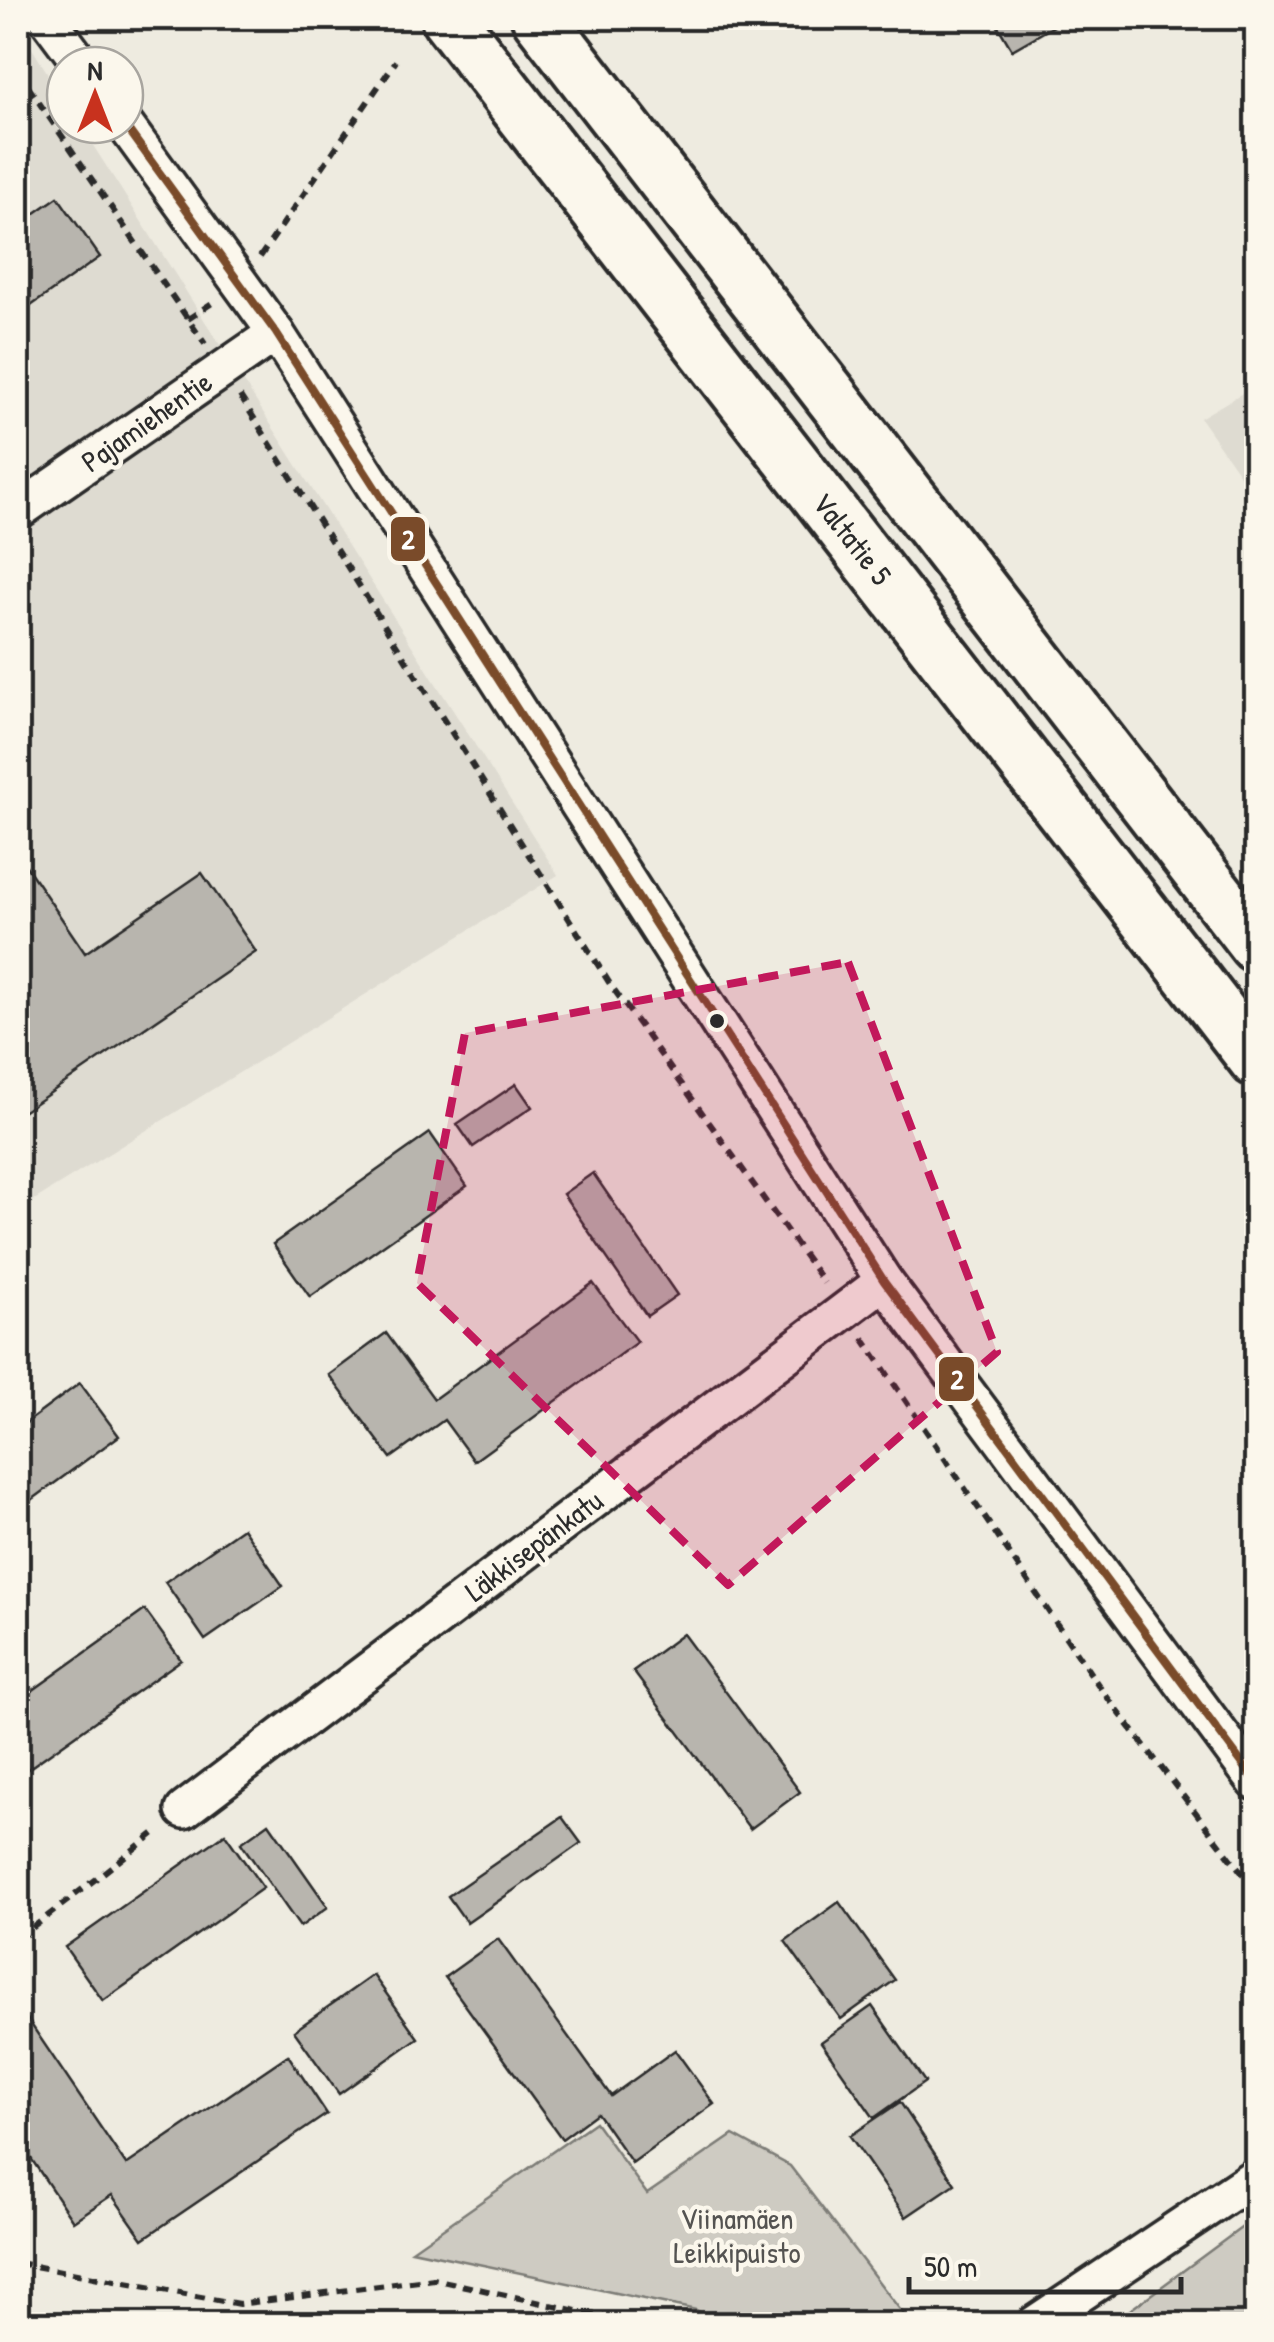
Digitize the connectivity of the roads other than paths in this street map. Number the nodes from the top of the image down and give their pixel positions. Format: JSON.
{"nodes":[{"id":1,"x":47,"y":18,"type":"edge"},
{"id":2,"x":448,"y":18,"type":"edge"},
{"id":3,"x":539,"y":18,"type":"edge"},
{"id":4,"x":67,"y":45,"type":"edge"},
{"id":5,"x":140,"y":145,"type":"edge"},
{"id":6,"x":276,"y":333,"type":"junction"},
{"id":7,"x":18,"y":511,"type":"edge"},
{"id":8,"x":1256,"y":945,"type":"edge"},
{"id":9,"x":1218,"y":1011,"type":"junction"},
{"id":10,"x":1256,"y":1060,"type":"edge"},
{"id":11,"x":1256,"y":1078,"type":"edge"},
{"id":12,"x":884,"y":1281,"type":"junction"},
{"id":13,"x":1256,"y":1782,"type":"edge"},
{"id":14,"x":184,"y":1810,"type":"road end"},
{"id":15,"x":1256,"y":2176,"type":"edge"},
{"id":16,"x":1036,"y":2324,"type":"edge"}],
"edges":[{"from":1,"to":4,"type":"street"},
{"from":2,"to":9,"type":"highway","name":"Valtatie 5"},
{"from":3,"to":8,"type":"highway"},
{"from":5,"to":6,"type":"street"},
{"from":6,"to":7,"type":"street","name":"Pajamiehentie"},
{"from":6,"to":12,"type":"street"},
{"from":9,"to":10,"type":"highway","name":"Valtatie 5"},
{"from":9,"to":11,"type":"highway"},
{"from":12,"to":13,"type":"street"},
{"from":12,"to":14,"type":"street","name":"Läkkisepänkatu"},
{"from":15,"to":16,"type":"street"}]}
